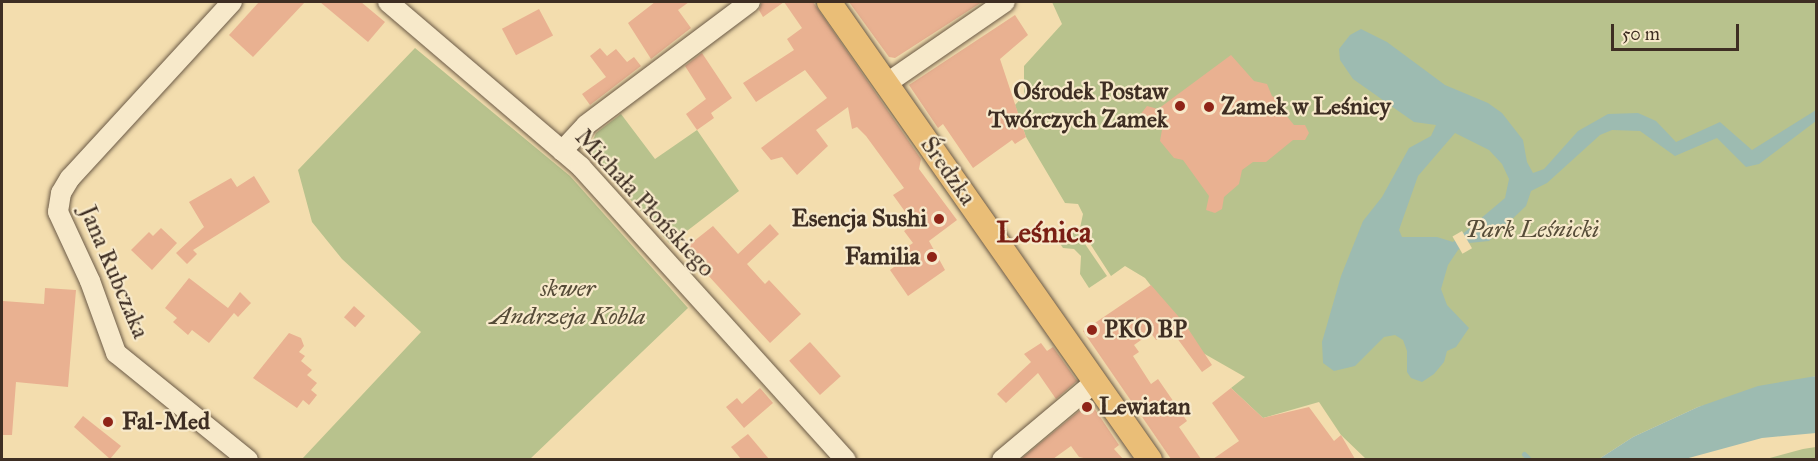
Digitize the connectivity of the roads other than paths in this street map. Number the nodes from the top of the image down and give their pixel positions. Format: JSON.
{"nodes":[{"id":1,"x":232,"y":2,"type":"edge"},
{"id":2,"x":388,"y":2,"type":"edge"},
{"id":3,"x":750,"y":2,"type":"edge"},
{"id":4,"x":829,"y":2,"type":"edge"},
{"id":5,"x":1005,"y":2,"type":"edge"},
{"id":6,"x":886,"y":83,"type":"junction"},
{"id":7,"x":562,"y":151,"type":"junction"},
{"id":8,"x":1095,"y":382,"type":"junction"},
{"id":9,"x":248,"y":459,"type":"edge"},
{"id":10,"x":846,"y":459,"type":"edge"},
{"id":11,"x":1002,"y":459,"type":"edge"},
{"id":12,"x":1150,"y":459,"type":"edge"}],
"edges":[{"from":1,"to":9,"type":"street","name":"Jana Rubczaka"},
{"from":2,"to":7,"type":"street","name":"Michała Płońskiego"},
{"from":3,"to":7,"type":"street"},
{"from":4,"to":6,"type":"main road","name":"Średzka"},
{"from":5,"to":6,"type":"street"},
{"from":6,"to":8,"type":"main road","name":"Średzka"},
{"from":7,"to":10,"type":"street","name":"Michała Płońskiego"},
{"from":8,"to":11,"type":"street"},
{"from":8,"to":12,"type":"main road","name":"Średzka"}]}
